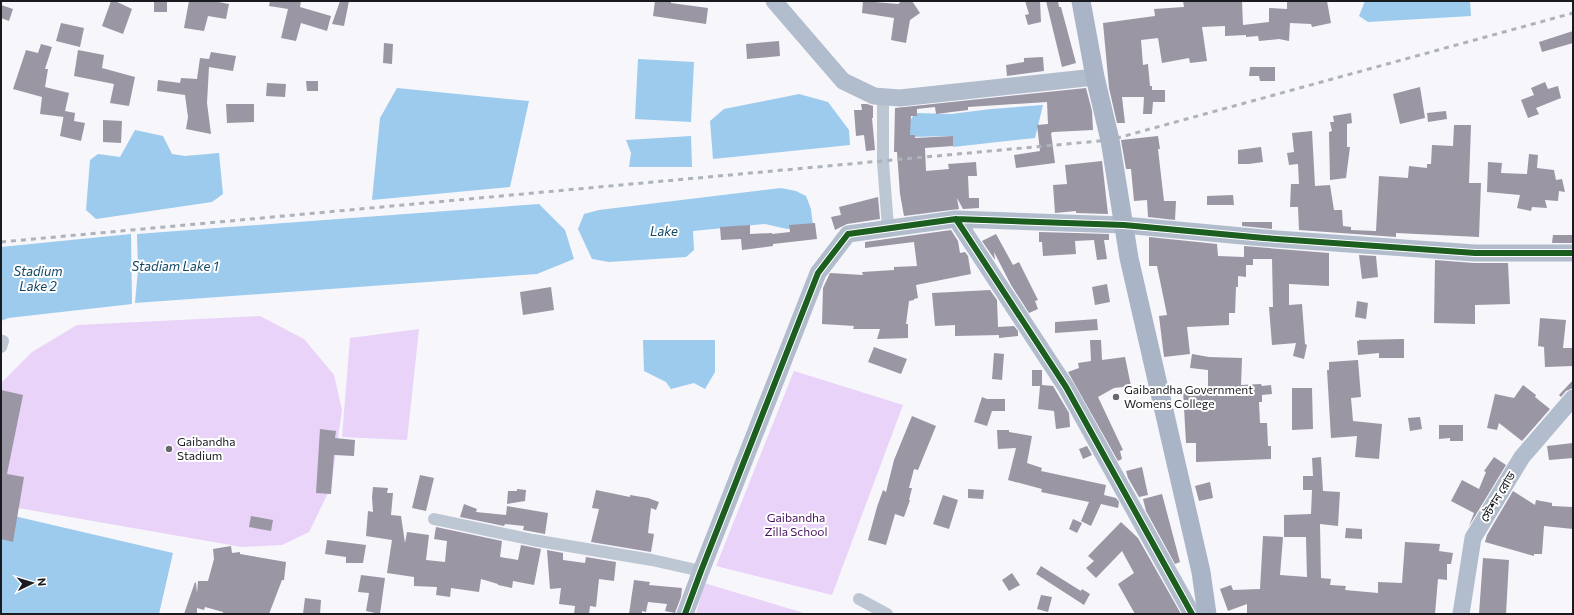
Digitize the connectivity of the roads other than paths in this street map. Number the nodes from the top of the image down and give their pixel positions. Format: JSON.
{"nodes":[{"id":1,"x":774,"y":1,"type":"edge"},
{"id":2,"x":1081,"y":1,"type":"edge"},
{"id":3,"x":1095,"y":77,"type":"junction"},
{"id":4,"x":883,"y":96,"type":"junction"},
{"id":5,"x":956,"y":218,"type":"junction"},
{"id":6,"x":1124,"y":225,"type":"junction"},
{"id":7,"x":888,"y":227,"type":"junction"},
{"id":8,"x":1573,"y":253,"type":"edge"},
{"id":9,"x":1,"y":341,"type":"edge"},
{"id":10,"x":1,"y":347,"type":"edge"},
{"id":11,"x":1573,"y":398,"type":"edge"},
{"id":12,"x":434,"y":519,"type":"dead end"},
{"id":13,"x":701,"y":571,"type":"junction"},
{"id":14,"x":859,"y":599,"type":"dead end"},
{"id":15,"x":686,"y":614,"type":"edge"},
{"id":16,"x":887,"y":614,"type":"edge"},
{"id":17,"x":1192,"y":614,"type":"edge"},
{"id":18,"x":1207,"y":614,"type":"edge"},
{"id":19,"x":1461,"y":614,"type":"edge"}],
"edges":[{"from":1,"to":4,"type":"street"},
{"from":2,"to":3,"type":"main road"},
{"from":3,"to":4,"type":"street"},
{"from":3,"to":6,"type":"main road"},
{"from":4,"to":7,"type":"street"},
{"from":5,"to":6,"type":"street"},
{"from":5,"to":7,"type":"street"},
{"from":5,"to":17,"type":"street"},
{"from":6,"to":8,"type":"street"},
{"from":6,"to":18,"type":"main road"},
{"from":7,"to":13,"type":"street"},
{"from":9,"to":10,"type":"street"},
{"from":11,"to":19,"type":"street","name":"স্টেশন রোড"},
{"from":12,"to":13,"type":"street"},
{"from":13,"to":15,"type":"street"},
{"from":14,"to":16,"type":"street"}]}
